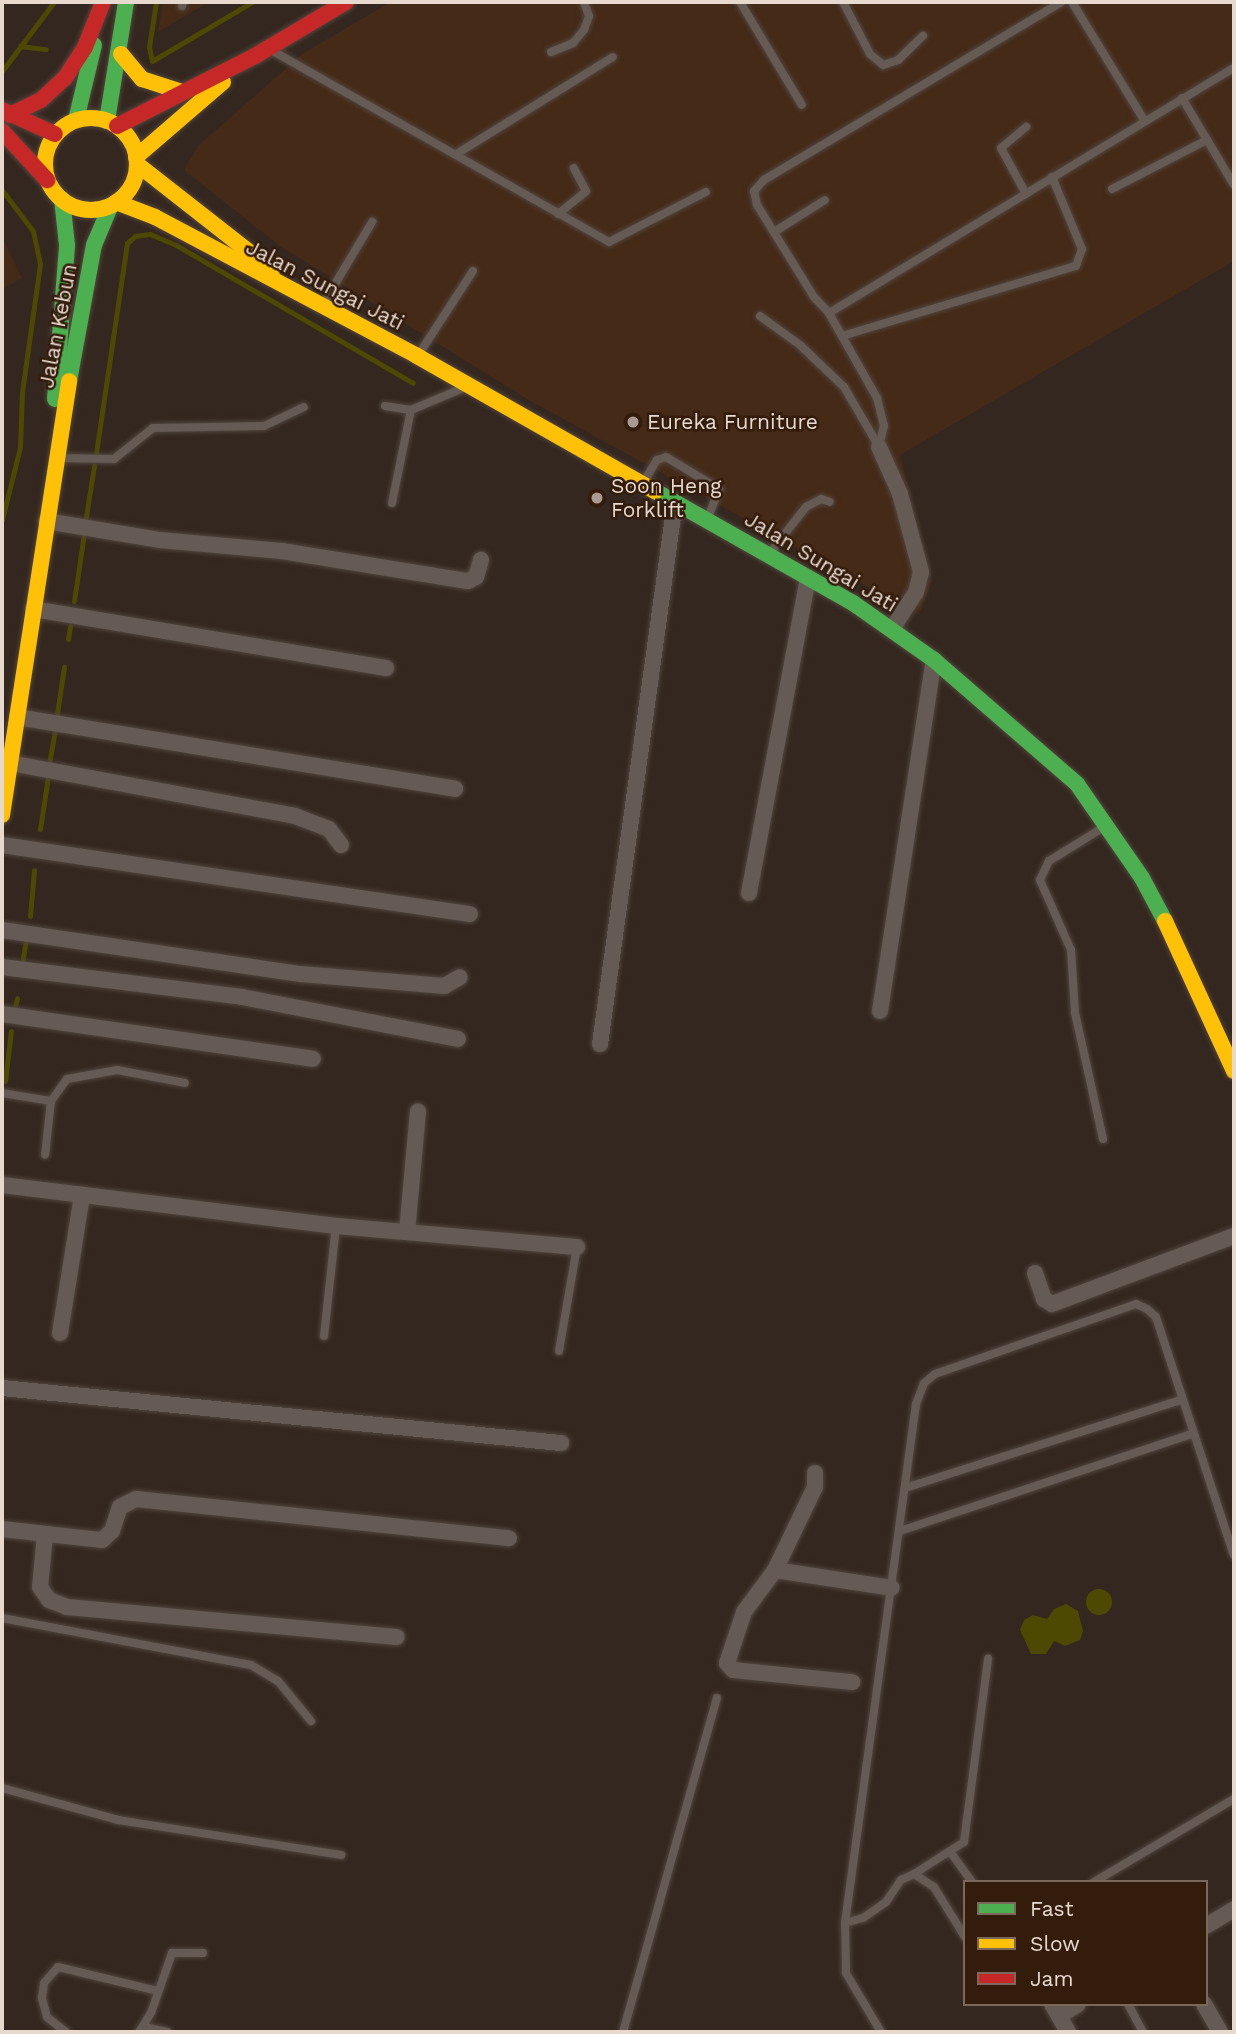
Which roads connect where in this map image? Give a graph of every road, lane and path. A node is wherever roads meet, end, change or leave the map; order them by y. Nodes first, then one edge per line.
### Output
1 (104, 2) edge
2 (126, 2) edge
3 (346, 2) edge
4 (584, 2) edge
5 (740, 2) edge
6 (843, 2) edge
7 (1061, 2) edge
8 (1072, 2) edge
9 (923, 36) dead end
10 (262, 52) junction
11 (551, 52) dead end
12 (121, 54) junction
13 (614, 57) dead end
14 (1234, 68) edge
15 (180, 91) junction
16 (1182, 98) junction
17 (802, 105) dead end
18 (6, 112) edge
19 (76, 120) junction
20 (1144, 120) junction
21 (112, 124) junction
22 (1026, 127) dead end
23 (2, 131) edge
24 (55, 134) junction
25 (1208, 140) junction
26 (458, 153) junction
27 (137, 161) junction
28 (574, 168) dead end
29 (1052, 177) junction
30 (47, 180) junction
31 (1234, 185) edge
32 (1112, 189) dead end
33 (706, 192) dead end
34 (1026, 194) junction
35 (62, 200) junction
36 (825, 200) dead end
37 (114, 204) junction
38 (558, 214) junction
39 (372, 222) dead end
40 (774, 232) junction
41 (473, 271) dead end
42 (316, 304) junction
43 (829, 313) junction
44 (760, 316) dead end
45 (842, 336) junction
46 (417, 356) junction
47 (469, 386) junction
48 (385, 406) dead end
49 (304, 407) dead end
50 (411, 410) junction
51 (879, 447) junction
52 (55, 458) junction
53 (643, 483) junction
54 (675, 502) junction
55 (830, 502) dead end
56 (392, 503) dead end
57 (706, 520) junction
58 (46, 521) junction
59 (769, 554) junction
60 (481, 560) dead end
61 (808, 577) junction
62 (33, 609) junction
63 (892, 629) junction
64 (934, 660) junction
65 (386, 668) dead end
66 (17, 717) junction
67 (10, 763) junction
68 (455, 789) dead end
69 (2, 815) edge
70 (1107, 825) junction
71 (2, 845) edge
72 (341, 845) dead end
73 (749, 893) dead end
74 (470, 914) dead end
75 (2, 930) edge
76 (2, 967) edge
77 (460, 976) dead end
78 (880, 1011) dead end
79 (2, 1014) edge
80 (458, 1039) dead end
81 (600, 1044) dead end
82 (313, 1059) dead end
83 (1234, 1071) edge
84 (186, 1083) dead end
85 (2, 1093) edge
86 (51, 1101) junction
87 (418, 1111) dead end
88 (1103, 1139) dead end
89 (45, 1155) dead end
90 (2, 1185) edge
91 (82, 1195) junction
92 (336, 1226) junction
93 (407, 1232) junction
94 (1234, 1236) edge
95 (577, 1247) joint
96 (1035, 1273) dead end
97 (60, 1333) dead end
98 (324, 1336) dead end
99 (559, 1351) dead end
100 (2, 1388) edge
101 (1180, 1401) junction
102 (1191, 1434) junction
103 (561, 1443) dead end
104 (815, 1474) dead end
105 (905, 1488) junction
106 (2, 1529) edge
107 (900, 1531) junction
108 (45, 1535) junction
109 (509, 1538) dead end
110 (1234, 1555) edge
111 (775, 1570) junction
112 (892, 1588) junction
113 (2, 1618) edge
114 (397, 1637) dead end
115 (988, 1659) dead end
116 (852, 1682) dead end
117 (717, 1698) dead end
118 (311, 1721) dead end
119 (2, 1788) edge
120 (1234, 1799) edge
121 (951, 1853) junction
122 (341, 1855) dead end
123 (914, 1874) junction
124 (971, 1880) edge
125 (1097, 1880) edge
126 (1234, 1909) edge
127 (845, 1923) junction
128 (1208, 1925) edge
129 (963, 1934) edge
130 (202, 1952) dead end
131 (157, 1991) junction
132 (1129, 2006) edge
133 (1205, 2006) edge
134 (1055, 2010) edge
135 (141, 2030) edge
136 (66, 2032) edge
137 (167, 2032) edge
138 (623, 2032) edge
139 (881, 2032) edge
140 (1068, 2032) edge
141 (1143, 2032) edge
142 (1220, 2032) edge

1 - 18 main road
1 - 19 main road
2 - 12 main road
3 - 10 main road
4 - 11 lane
5 - 17 lane
6 - 9 lane
7 - 40 lane
8 - 20 lane
10 - 15 main road
10 - 26 lane
10 - 27 main road
12 - 15 main road
12 - 21 main road
13 - 26 lane
14 - 16 lane
15 - 21 main road
16 - 20 lane
16 - 25 lane
18 - 24 main road
19 - 21 main road
19 - 24 main road
20 - 29 lane
21 - 27 main road
22 - 34 lane
23 - 30 main road
24 - 30 main road
25 - 31 lane
25 - 32 lane
26 - 38 lane
27 - 37 main road
27 - 42 main road
28 - 38 lane
29 - 34 lane
29 - 45 lane
30 - 35 main road
33 - 38 lane
34 - 43 lane
35 - 37 main road
35 - 52 main road, Jalan Kebun
36 - 40 lane
37 - 42 main road, Jalan Sungai Jati
37 - 52 main road, Jalan Kebun
39 - 42 lane
40 - 43 lane
41 - 46 lane
42 - 46 main road, Jalan Sungai Jati
43 - 45 lane
44 - 51 lane
45 - 51 lane
46 - 47 main road, Jalan Sungai Jati
47 - 50 lane
47 - 53 main road, Jalan Sungai Jati
48 - 50 lane
49 - 52 lane
50 - 56 lane
51 - 63 street
52 - 58 main road, Jalan Kebun
53 - 54 main road, Jalan Sungai Jati
53 - 57 lane
54 - 57 main road, Jalan Sungai Jati
54 - 81 street
55 - 59 lane
57 - 59 main road, Jalan Sungai Jati
58 - 60 street
58 - 62 main road, Jalan Kebun
59 - 61 main road, Jalan Sungai Jati
61 - 63 main road, Jalan Sungai Jati
61 - 73 street
62 - 65 street
62 - 66 main road, Jalan Kebun
63 - 64 main road, Jalan Sungai Jati
64 - 70 main road, Jalan Sungai Jati
64 - 78 street
66 - 67 main road, Jalan Kebun
66 - 68 street
67 - 69 main road, Jalan Kebun
67 - 72 street
70 - 83 main road, Jalan Sungai Jati
70 - 88 lane
71 - 74 street
75 - 77 street
76 - 80 street
79 - 82 street
84 - 86 lane
85 - 86 lane
86 - 89 lane
87 - 93 street
90 - 91 street
91 - 92 street
91 - 97 street
92 - 93 street
92 - 98 lane
93 - 95 street
94 - 96 street
95 - 99 lane
100 - 103 street
101 - 102 lane
101 - 105 lane
101 - 105 lane
102 - 107 lane
102 - 110 lane
104 - 111 street
105 - 107 lane
106 - 108 street
107 - 112 lane
108 - 109 street
108 - 114 street
111 - 112 street
111 - 116 street
112 - 127 lane
113 - 118 lane
115 - 121 lane
117 - 138 lane
119 - 122 lane
120 - 125 lane
121 - 123 lane
121 - 124 lane
123 - 127 lane
123 - 129 lane
126 - 128 street
127 - 139 lane
130 - 131 lane
131 - 135 lane
131 - 136 lane
132 - 141 lane
133 - 142 street
134 - 140 street
135 - 137 lane

